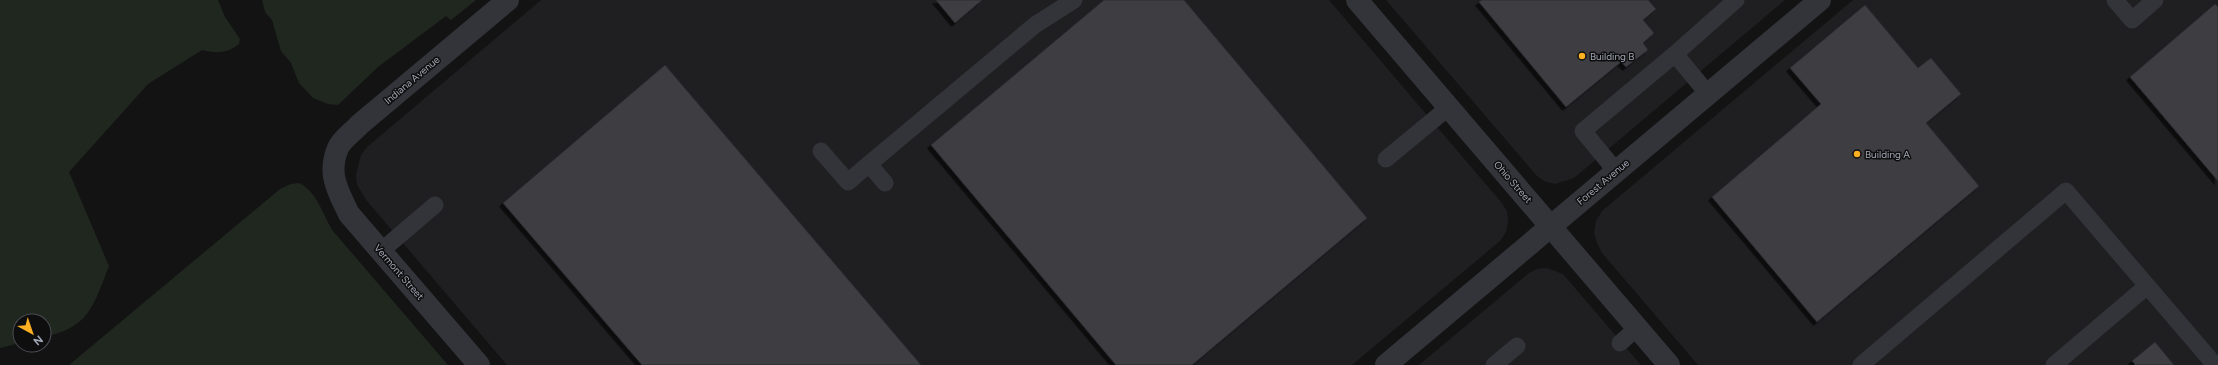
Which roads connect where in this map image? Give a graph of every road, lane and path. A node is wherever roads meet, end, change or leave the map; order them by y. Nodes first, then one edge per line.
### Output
1 (508, 0) edge
2 (1074, 0) edge
3 (1736, 0) edge
4 (1820, 0) edge
5 (2115, 0) edge
6 (2155, 0) edge
7 (1362, 2) edge
8 (1675, 54) junction
9 (1708, 94) junction
10 (1448, 107) junction
11 (821, 151) dead end
12 (1386, 159) dead end
13 (869, 164) junction
14 (333, 171) joint
15 (1616, 171) junction
16 (885, 183) dead end
17 (435, 205) dead end
18 (1550, 226) junction
19 (381, 251) junction
20 (2147, 286) junction
21 (1637, 328) junction
22 (1620, 343) dead end
23 (1517, 346) dead end
24 (1867, 363) edge
25 (479, 365) edge
26 (1386, 365) edge
27 (1494, 365) edge
28 (1669, 365) edge
29 (2054, 365) edge
30 (2215, 365) edge

1 - 14 street, Indiana Avenue
2 - 13 lane
3 - 8 lane
4 - 9 street, Forest Avenue
5 - 6 lane
7 - 10 street, Ohio Street
8 - 9 lane
8 - 15 lane
9 - 15 street, Forest Avenue
10 - 12 lane
10 - 18 street, Ohio Street
11 - 13 lane
13 - 16 lane
14 - 19 street, Vermont Street
15 - 18 street, Forest Avenue
17 - 19 lane
18 - 21 street, Ohio Street
18 - 26 street, Forest Avenue
19 - 25 street, Vermont Street
20 - 24 lane
20 - 29 lane
20 - 30 lane
21 - 22 lane
21 - 28 street, Ohio Street
23 - 27 lane

